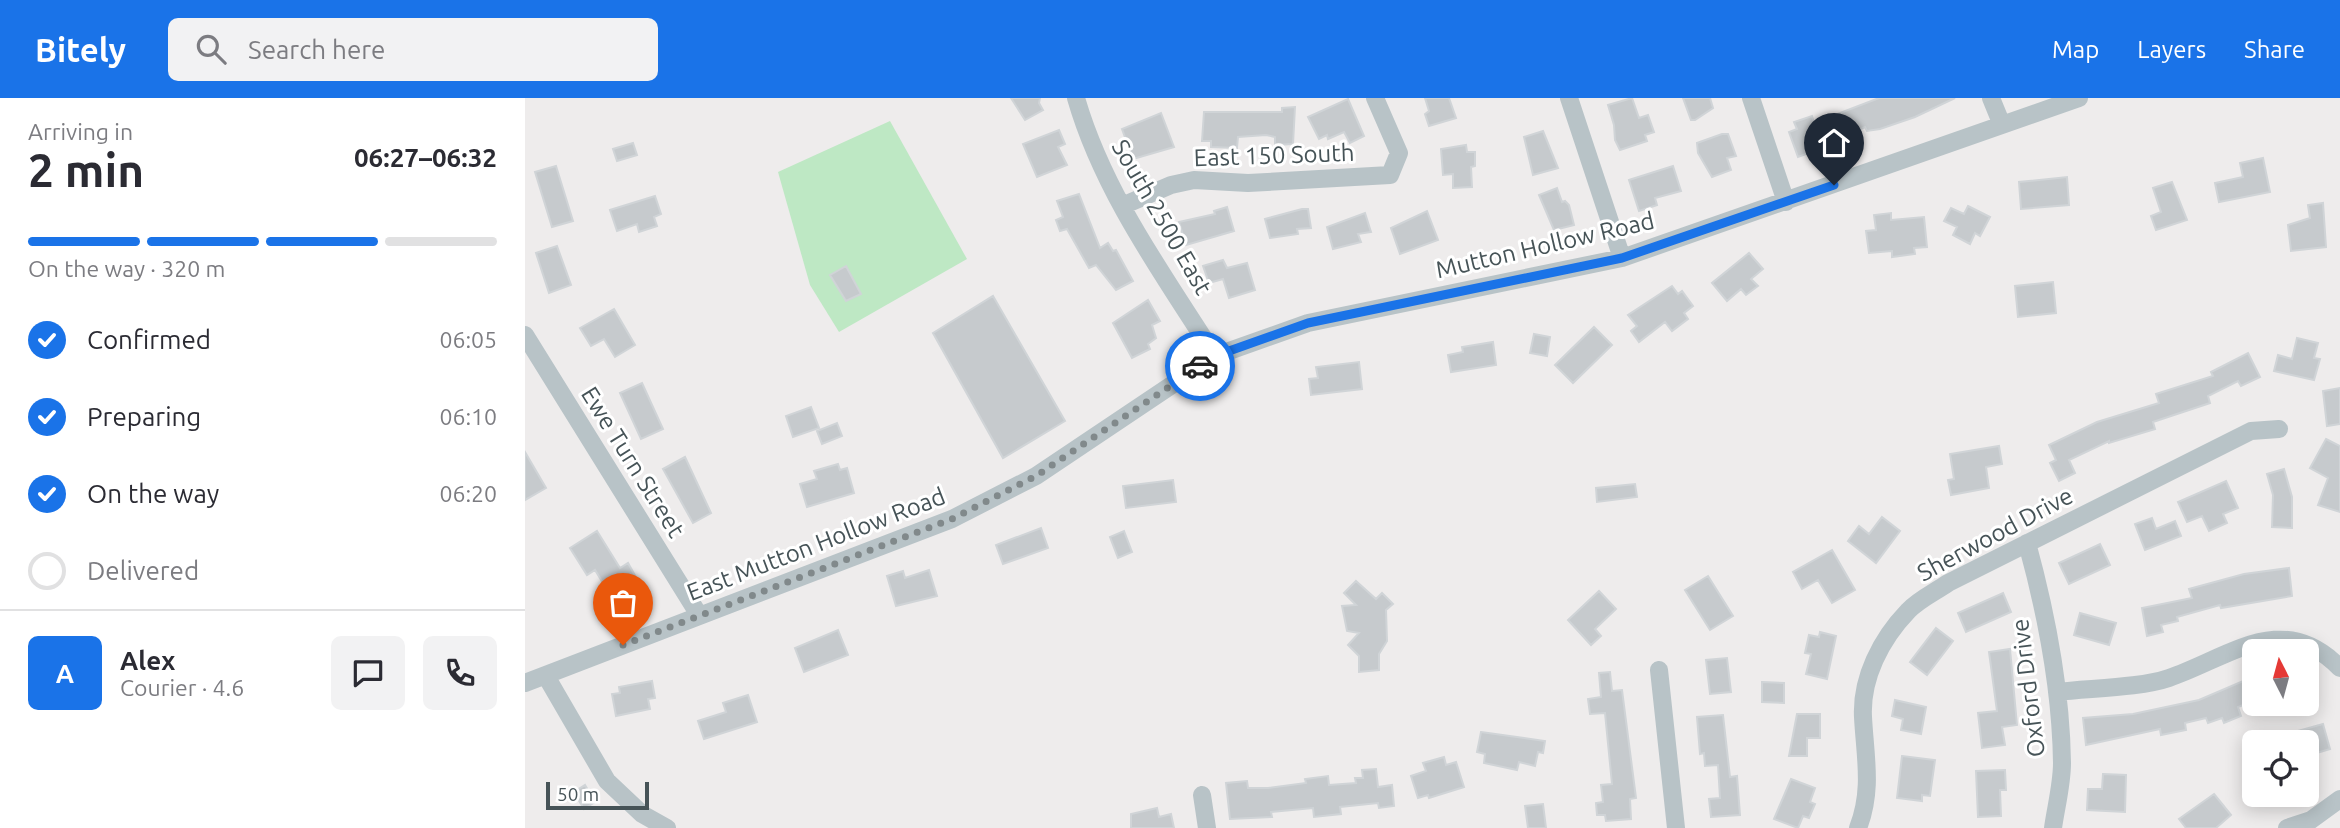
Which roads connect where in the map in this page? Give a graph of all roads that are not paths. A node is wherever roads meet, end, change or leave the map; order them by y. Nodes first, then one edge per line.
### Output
1 (1076, 98) edge
2 (1375, 98) edge
3 (1569, 98) edge
4 (1751, 98) edge
5 (1991, 98) edge
6 (2079, 98) edge
7 (2002, 125) junction
8 (1786, 202) junction
9 (1122, 206) junction
10 (1622, 258) junction
11 (525, 335) edge
12 (1215, 356) junction
13 (1111, 425) joint
14 (2279, 429) dead end
15 (2027, 544) junction
16 (699, 615) junction
17 (2340, 668) edge
18 (1660, 670) dead end
19 (546, 676) junction
20 (525, 683) edge
21 (2057, 692) junction
22 (1202, 795) dead end
23 (2340, 799) edge
24 (2312, 824) edge
25 (667, 828) edge
26 (1207, 828) edge
27 (1676, 828) edge
28 (1858, 828) edge
29 (2053, 828) edge
30 (2287, 828) edge

1 - 9 street, South 2500 East
2 - 9 street, East 150 South
3 - 10 street
4 - 8 street
5 - 7 street
6 - 7 street, Mutton Hollow Road
7 - 8 street, Mutton Hollow Road
8 - 10 street, Mutton Hollow Road
9 - 12 street, South 2500 East
10 - 12 street, Mutton Hollow Road
11 - 16 street, Ewe Turn Street
12 - 13 street, Mutton Hollow Road
13 - 16 street, East Mutton Hollow Road
14 - 15 street, Sherwood Drive
15 - 21 street, Oxford Drive
15 - 28 street, Sherwood Drive
16 - 19 street, East Mutton Hollow Road
17 - 21 street
18 - 27 street
19 - 20 street, East Mutton Hollow Road
19 - 25 street
21 - 29 street, Oxford Drive
22 - 26 street
23 - 24 street
24 - 30 street

